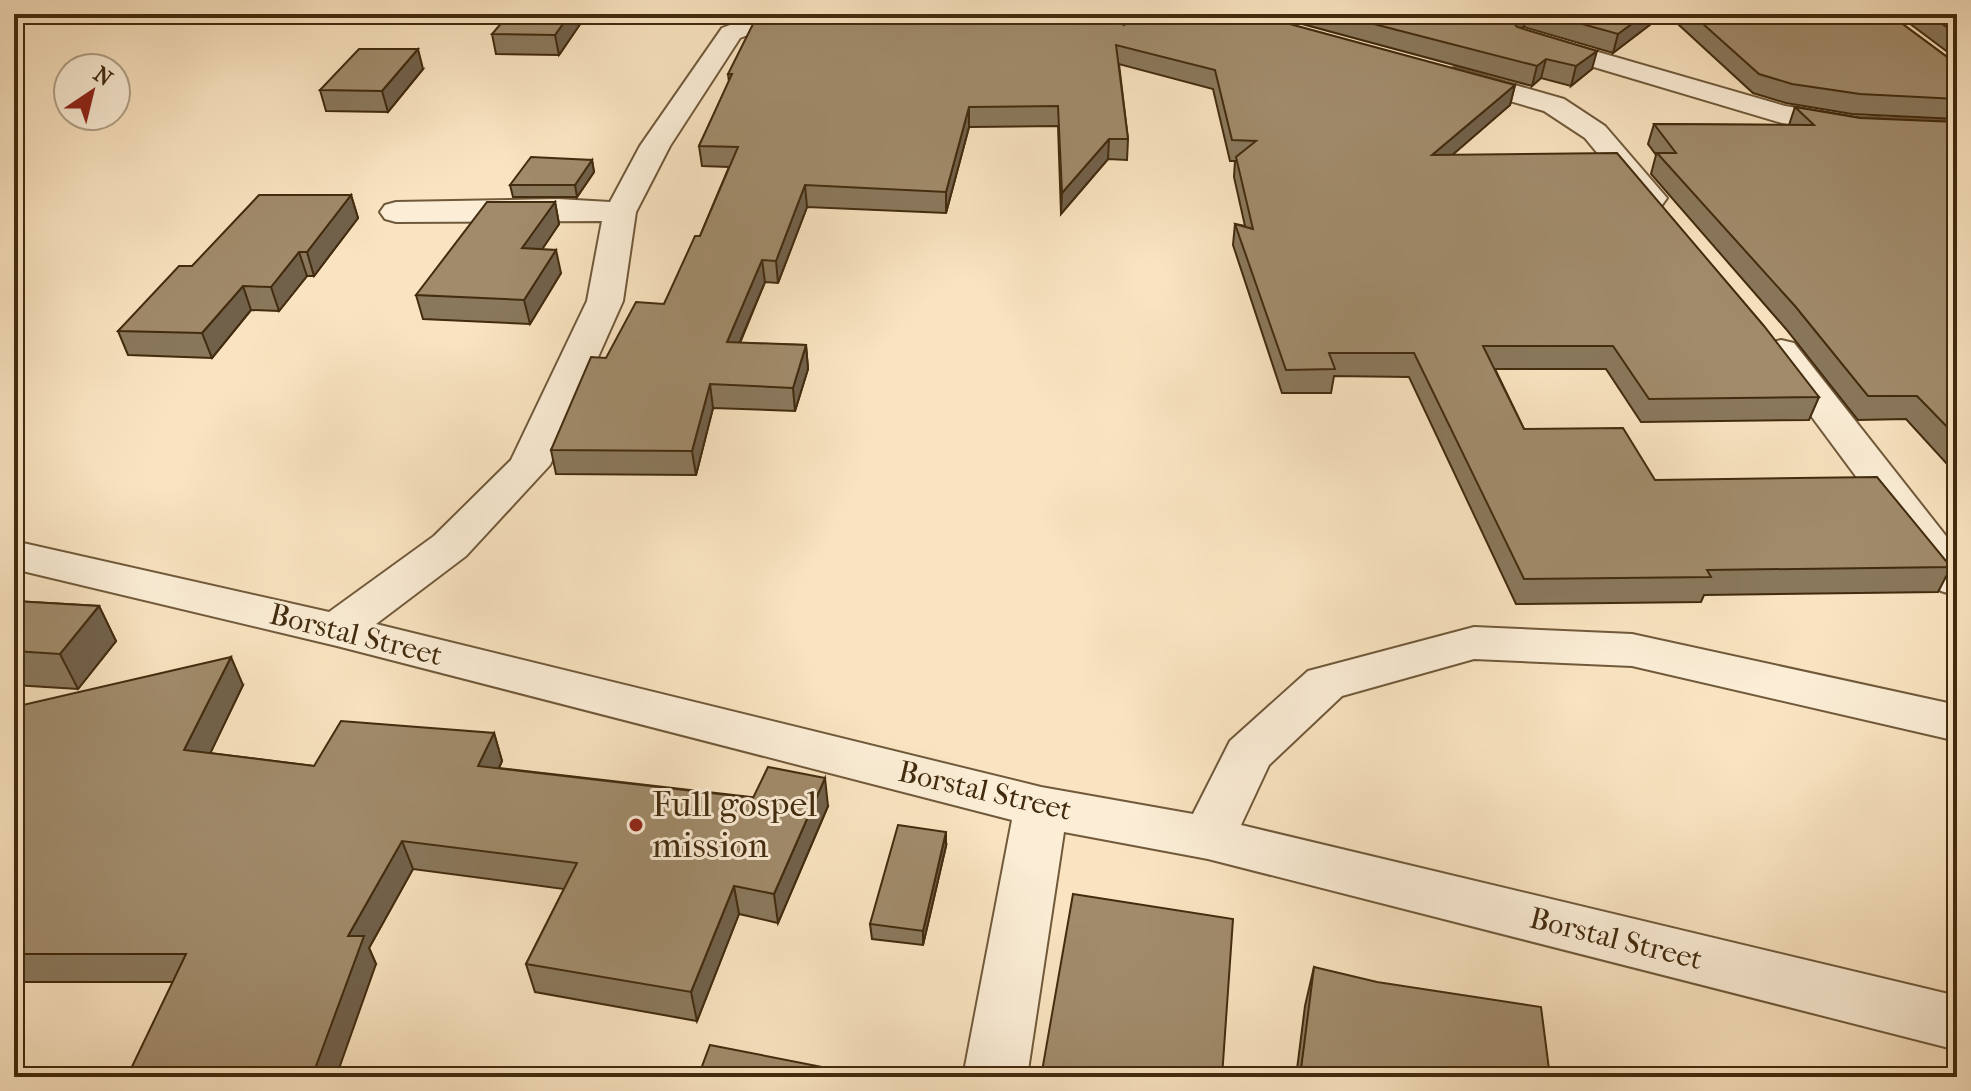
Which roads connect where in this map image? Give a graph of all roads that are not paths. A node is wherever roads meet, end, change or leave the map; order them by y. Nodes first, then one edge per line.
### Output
1 (917, 14) edge
2 (1523, 38) edge
3 (1418, 66) edge
4 (1950, 135) edge
5 (396, 212) dead end
6 (620, 212) junction
7 (1667, 217) edge
8 (1760, 326) edge
9 (14, 555) edge
10 (1957, 581) edge
11 (337, 630) junction
12 (1957, 723) edge
13 (1041, 807) junction
14 (1208, 838) junction
15 (1957, 1023) edge
16 (995, 1077) edge

1 - 6 street
2 - 4 street
3 - 7 street
5 - 6 street
6 - 11 street
8 - 10 street
9 - 11 street, Borstal Street
11 - 13 street, Borstal Street
12 - 14 street
13 - 14 street, Borstal Street
13 - 16 street
14 - 15 street, Borstal Street

